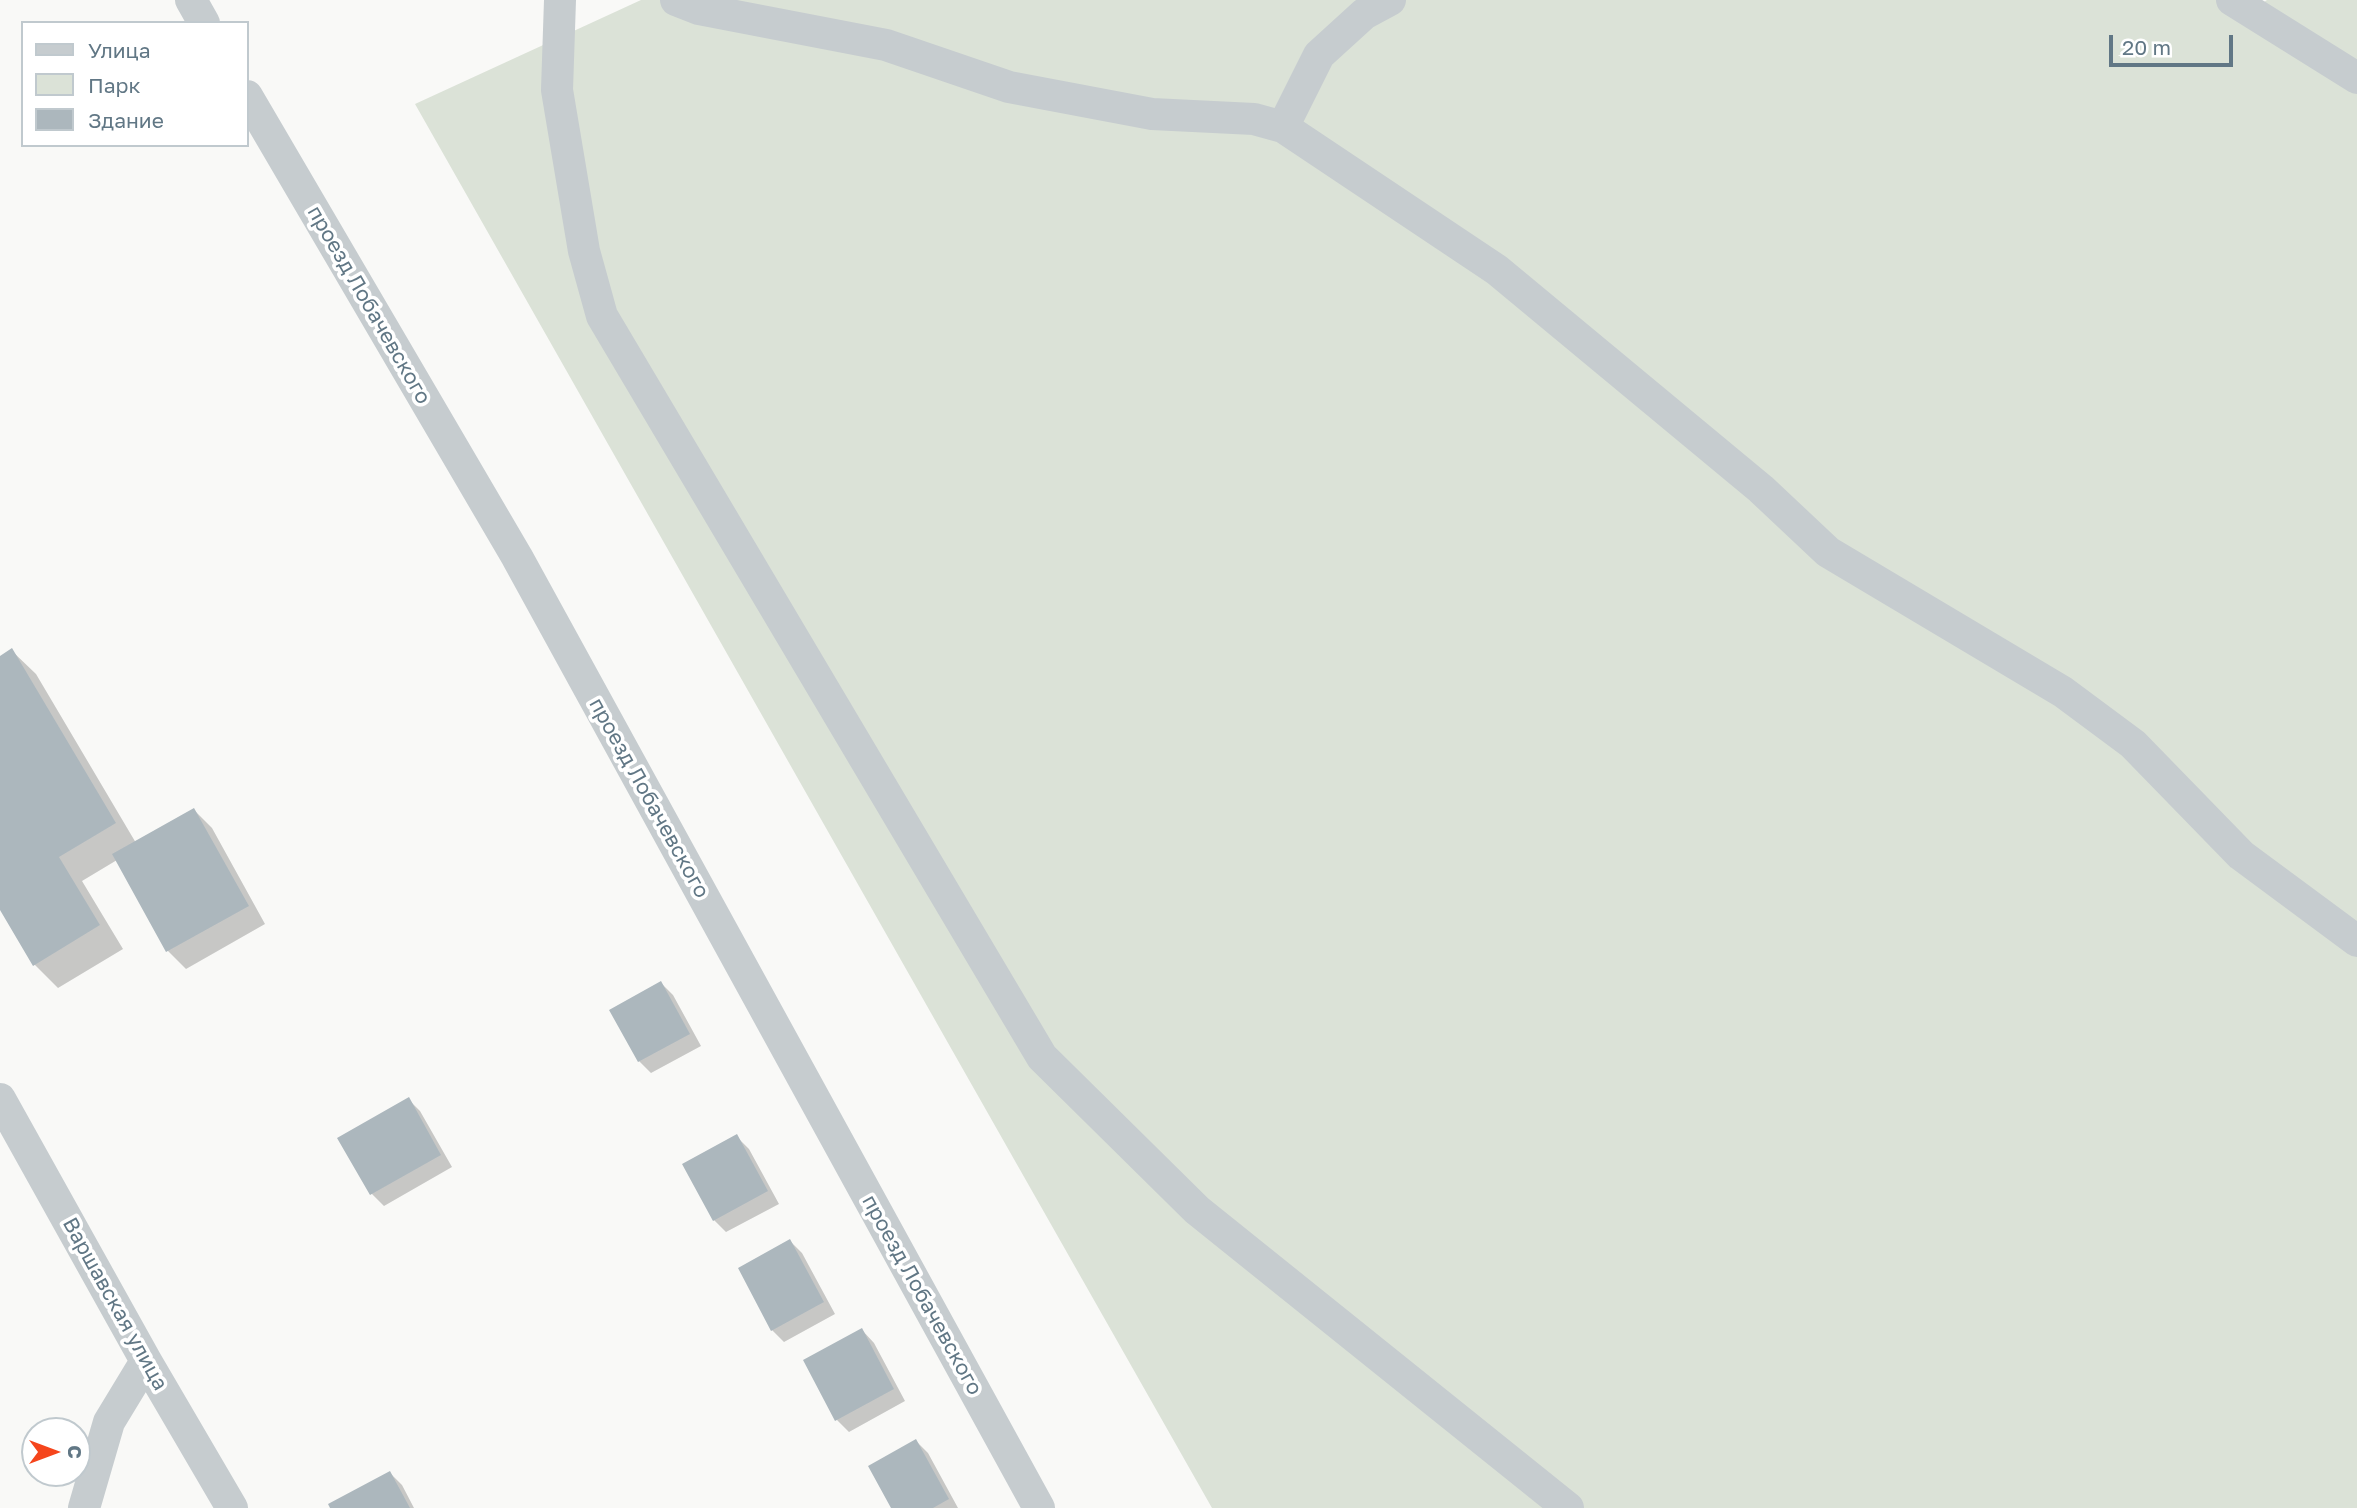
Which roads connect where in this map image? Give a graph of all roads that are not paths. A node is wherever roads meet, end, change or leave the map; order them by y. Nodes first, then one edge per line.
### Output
1 (191, 0) edge
2 (560, 0) edge
3 (676, 0) edge
4 (1390, 0) edge
5 (2232, 0) edge
6 (203, 21) edge
7 (2357, 78) edge
8 (248, 98) edge
9 (1283, 127) junction
10 (2357, 941) edge
11 (0, 1100) edge
12 (146, 1361) junction
13 (84, 1508) edge
14 (232, 1508) edge
15 (1039, 1508) edge
16 (1568, 1508) edge

1 - 6 street
2 - 16 street
3 - 9 street
4 - 9 street
5 - 7 street
8 - 15 street, проезд Лобачевского
9 - 10 street
11 - 12 street, Варшавская улица
12 - 13 street
12 - 14 street, Варшавская улица

